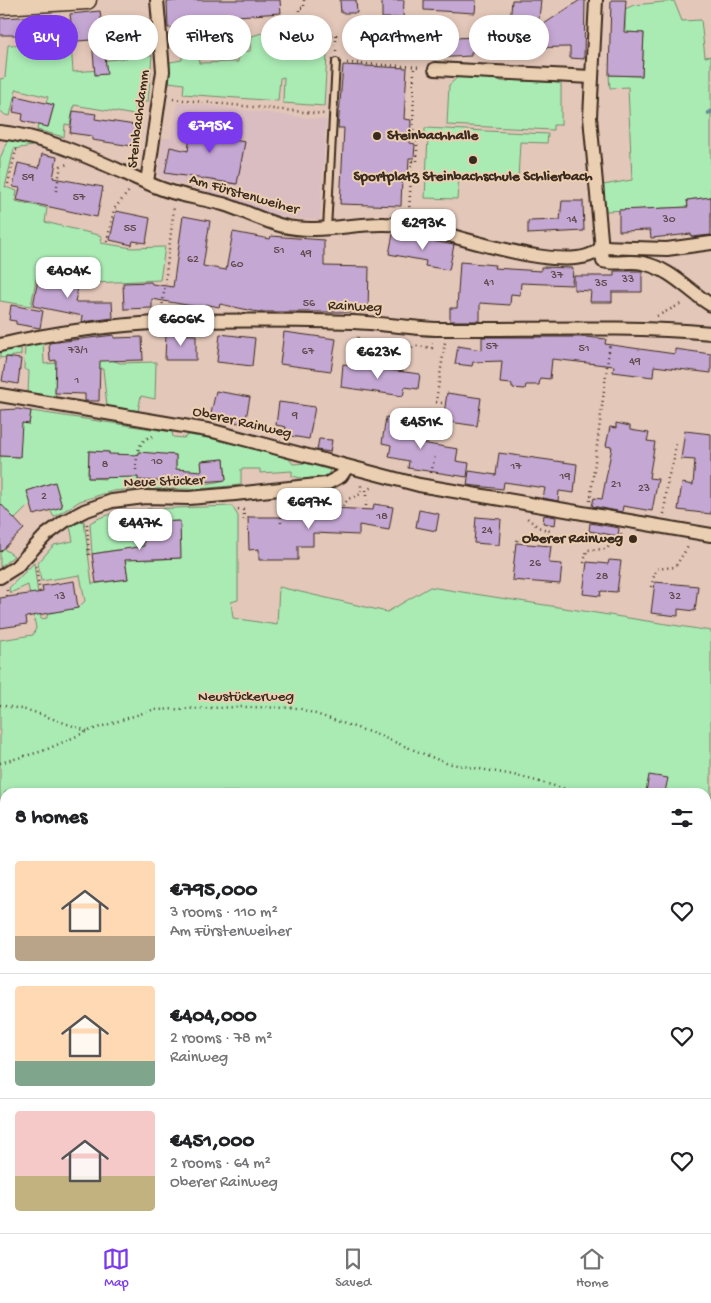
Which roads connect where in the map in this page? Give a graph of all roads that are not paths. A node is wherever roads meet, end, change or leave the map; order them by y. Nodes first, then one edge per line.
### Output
1 (87, 0) edge
2 (157, 0) edge
3 (596, 0) edge
4 (0, 5) edge
5 (336, 62) road end
6 (429, 68) road end
7 (592, 77) junction
8 (0, 132) edge
9 (141, 180) junction
10 (328, 228) junction
11 (711, 242) edge
12 (601, 247) junction
13 (711, 305) edge
14 (711, 333) edge
15 (0, 345) edge
16 (0, 395) edge
17 (348, 467) junction
18 (708, 535) edge
19 (0, 578) edge

1 - 4 main road
2 - 9 street, Steinbachdamm
3 - 7 street
5 - 10 lane
6 - 7 street
7 - 12 street
8 - 9 street, Am Fürstenweiher
9 - 10 street, Am Fürstenweiher
10 - 12 street, Am Fürstenweiher
11 - 12 street, Am Fürstenweiher
12 - 13 street
14 - 15 street, Rainweg
16 - 17 street, Oberer Rainweg
17 - 18 street, Oberer Rainweg
17 - 19 street, Neue Stücker

